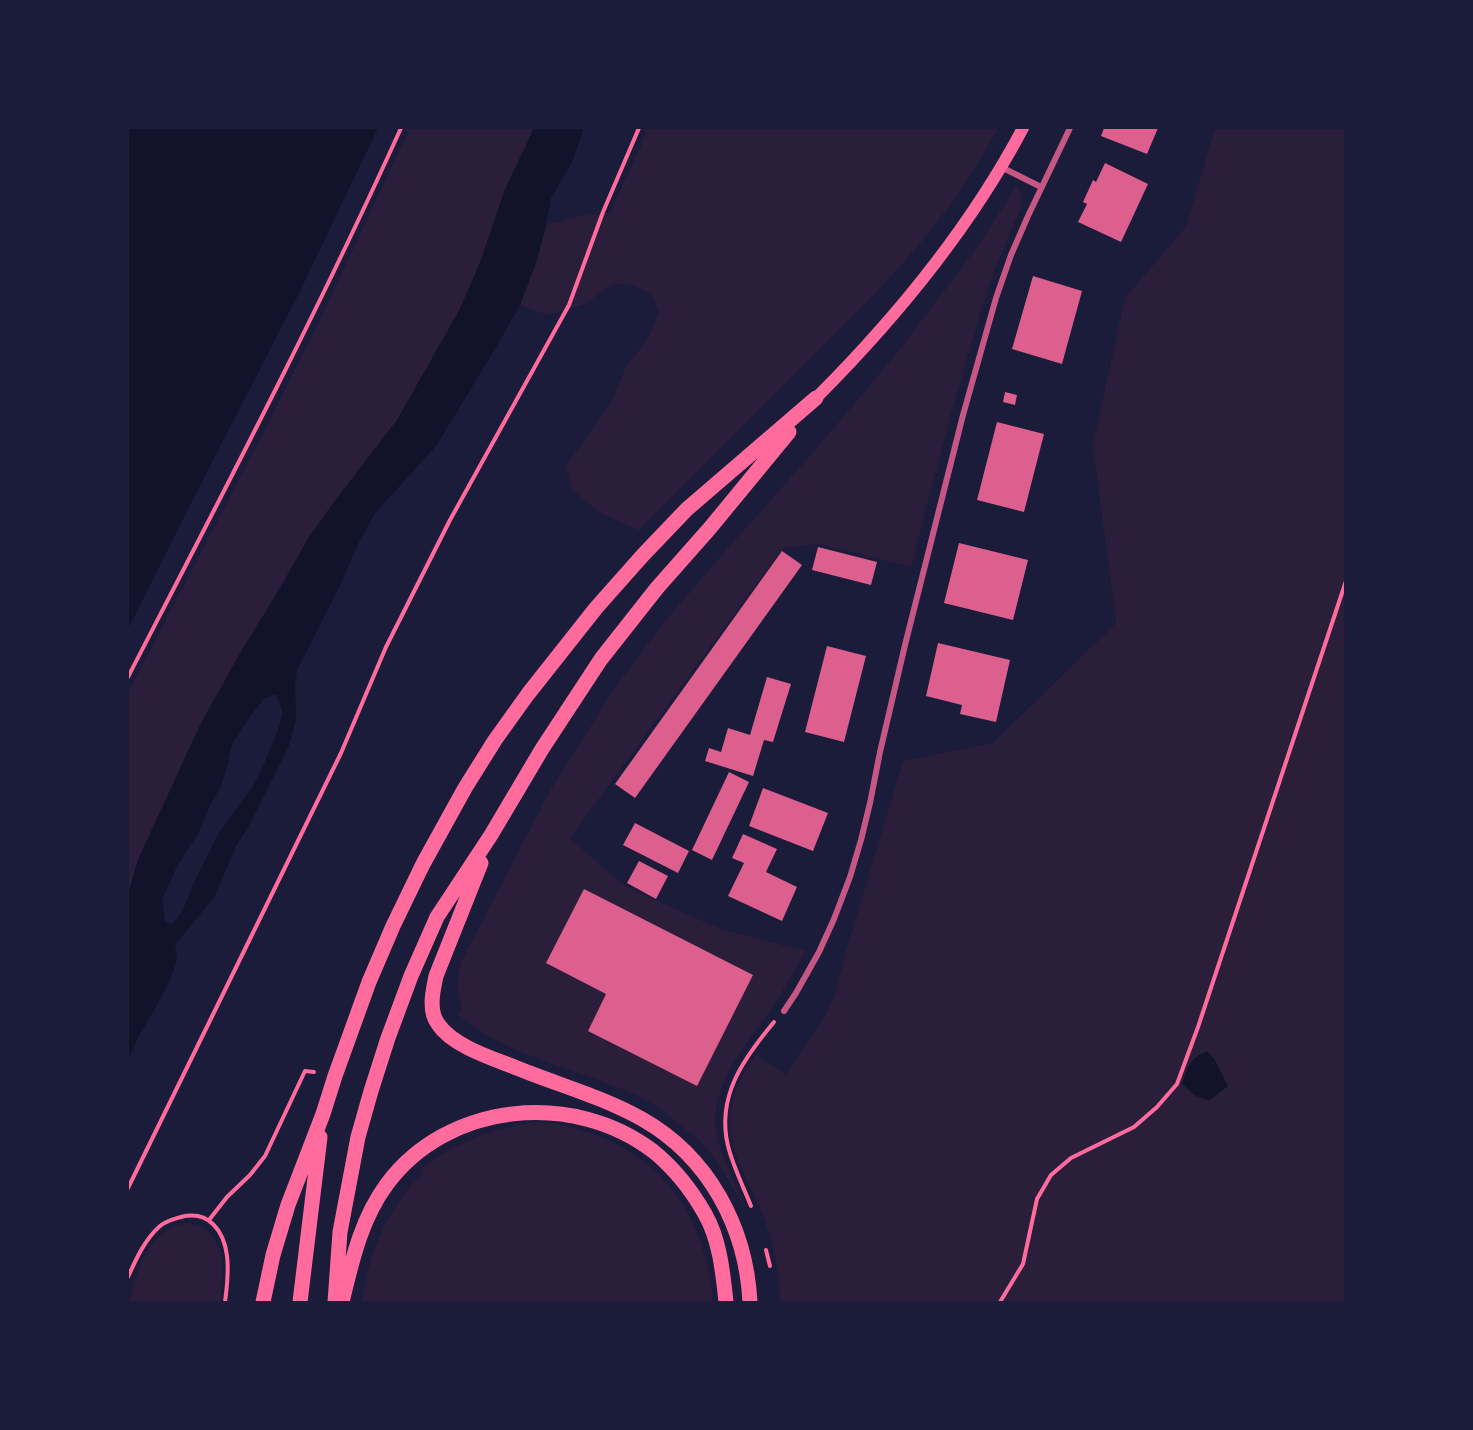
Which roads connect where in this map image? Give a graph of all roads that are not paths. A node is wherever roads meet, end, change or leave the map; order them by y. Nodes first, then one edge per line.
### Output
1 (1023, 128) edge
2 (1070, 128) edge
3 (1000, 167) junction
4 (1041, 187) junction
5 (816, 398) junction
6 (491, 835) junction
7 (784, 1011) road end
8 (323, 1114) junction
9 (263, 1302) edge
10 (300, 1302) edge
11 (335, 1302) edge
12 (342, 1302) edge
13 (726, 1302) edge
14 (750, 1302) edge

1 - 3 main road
2 - 4 street
3 - 4 street
3 - 5 main road
4 - 7 street
5 - 6 main road
5 - 8 main road
6 - 11 main road
6 - 14 main road
8 - 9 main road
8 - 10 main road
12 - 13 main road

